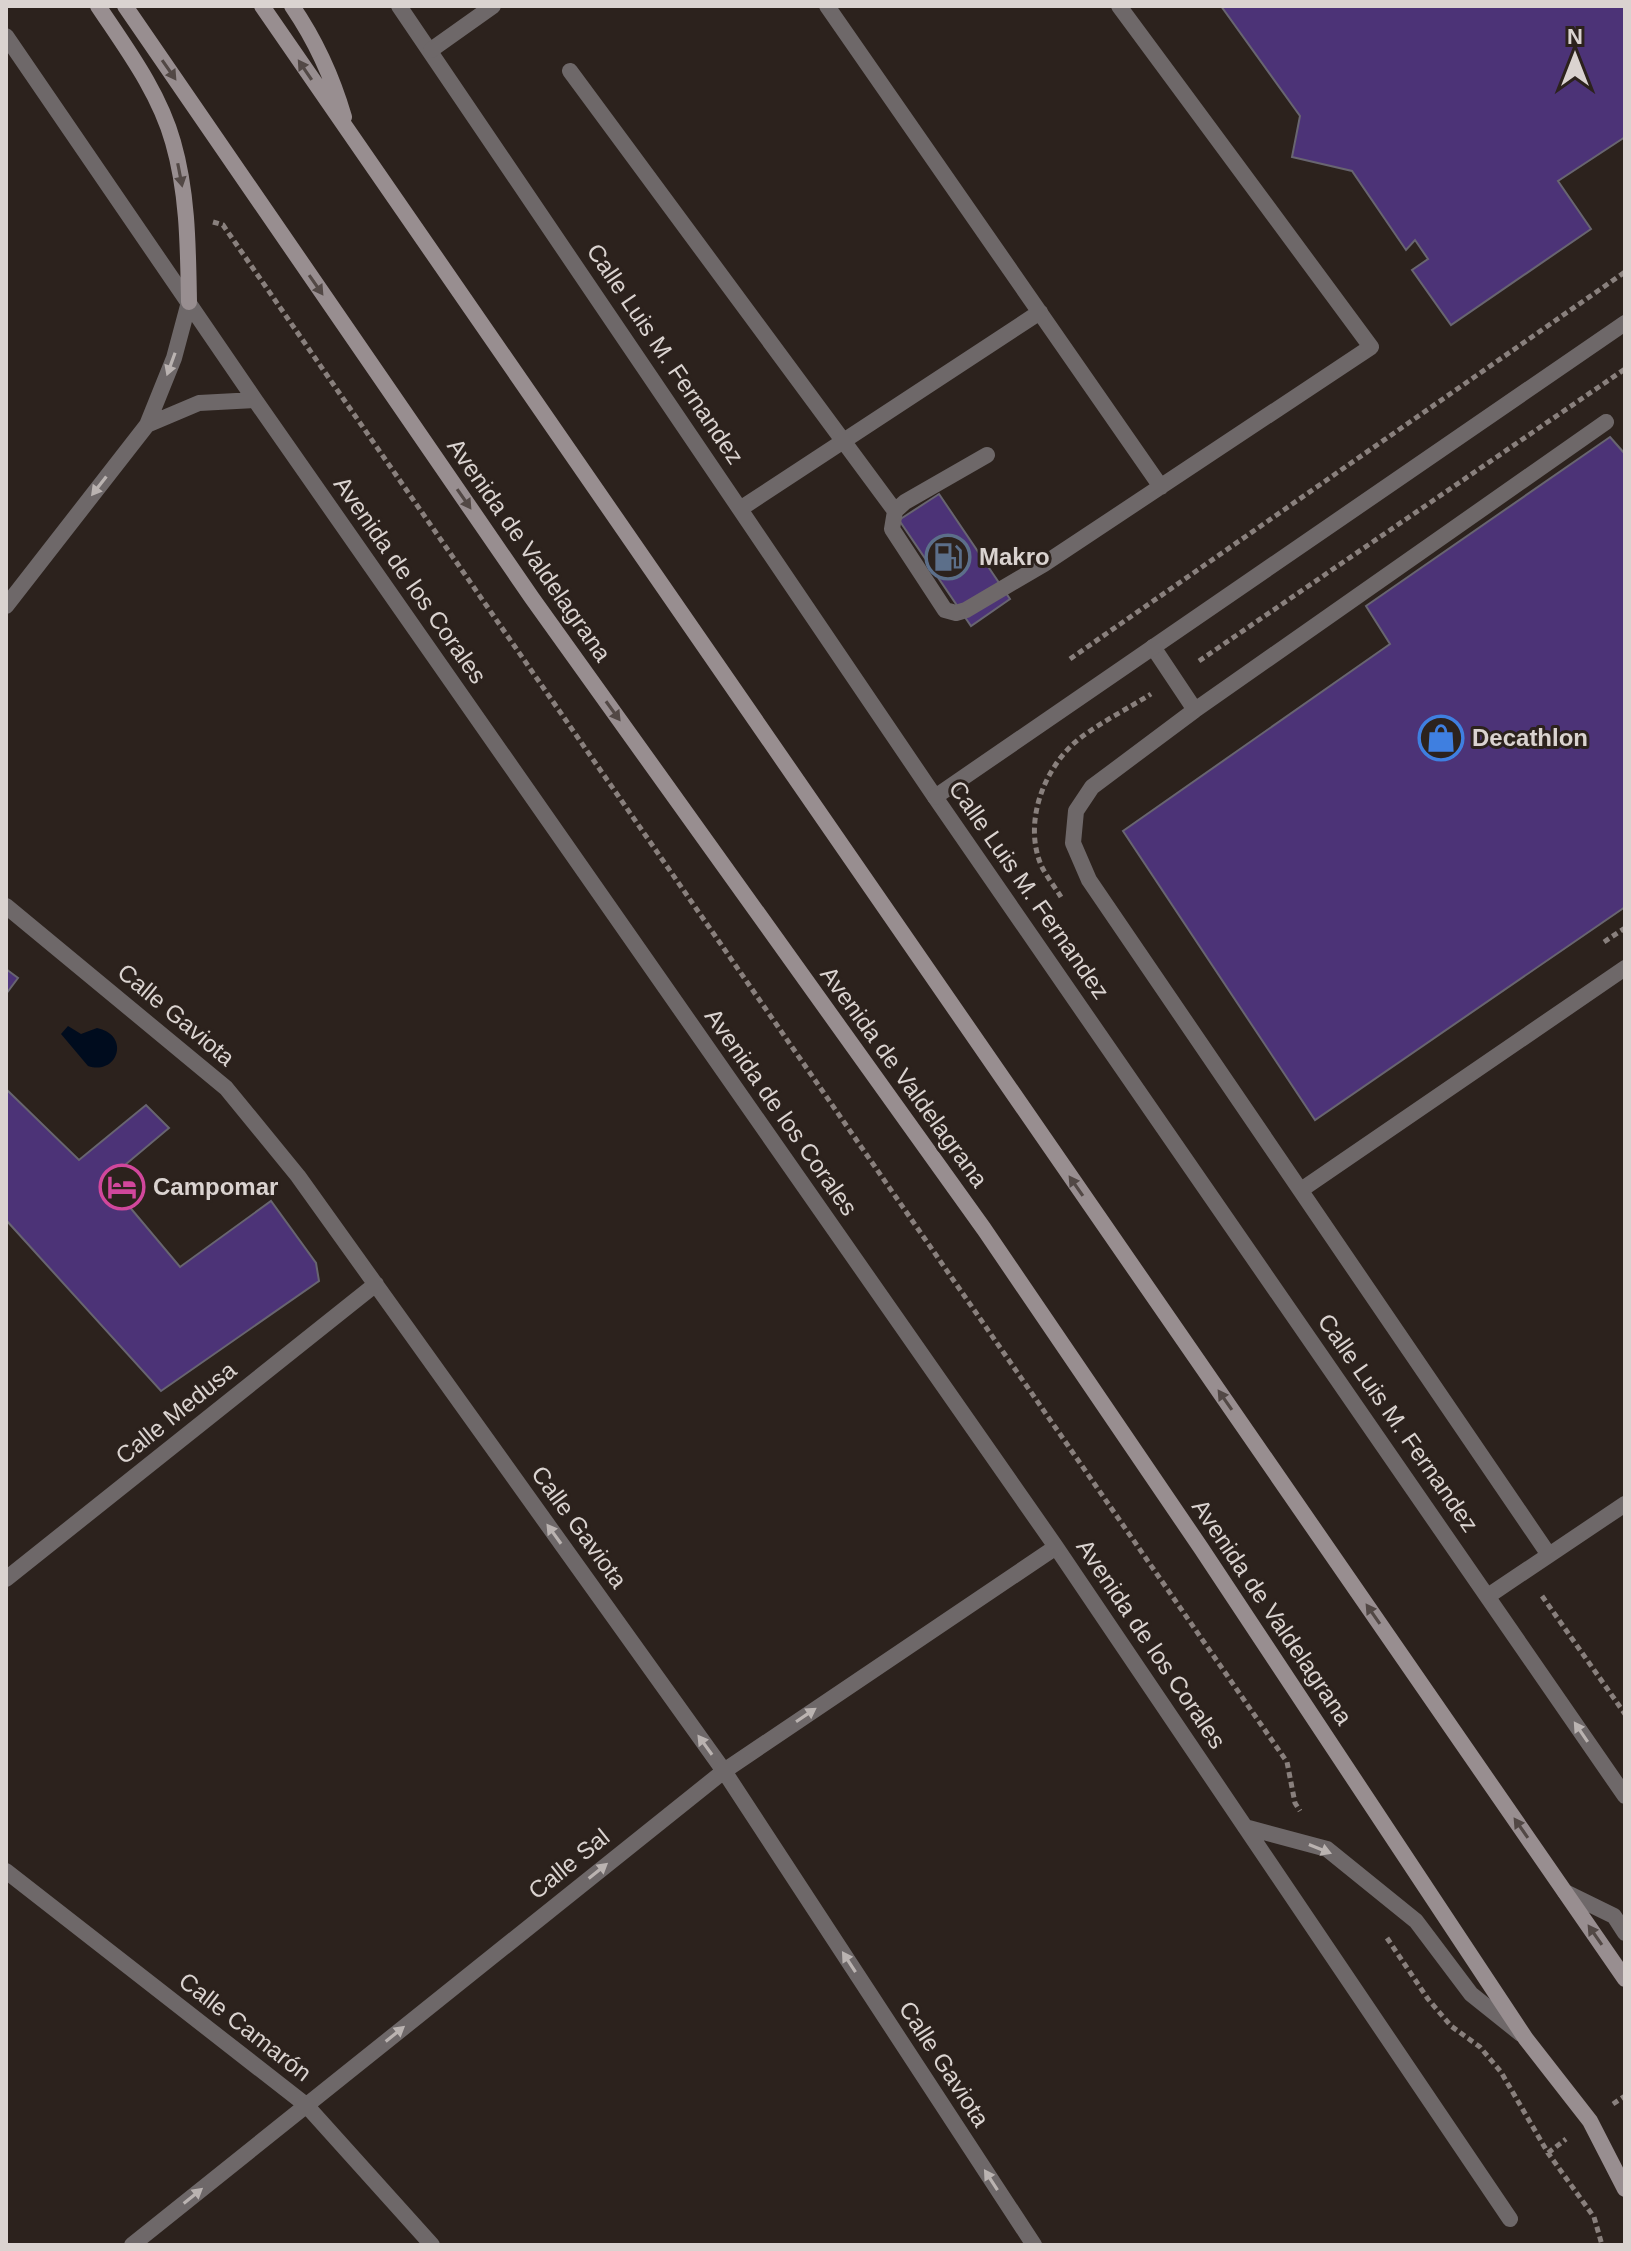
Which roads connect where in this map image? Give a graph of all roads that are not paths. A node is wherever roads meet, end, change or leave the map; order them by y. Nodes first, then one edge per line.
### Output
1 (98, 6) edge
2 (125, 6) edge
3 (262, 6) edge
4 (292, 6) edge
5 (399, 6) edge
6 (493, 6) edge
7 (827, 6) edge
8 (1119, 6) edge
9 (6, 36) edge
10 (431, 50) junction
11 (570, 71) dead end
12 (349, 134) junction
13 (189, 302) junction
14 (1040, 312) junction
15 (1625, 323) edge
16 (255, 400) junction
17 (1606, 422) dead end
18 (147, 425) junction
19 (844, 440) junction
20 (987, 455) dead end
21 (1161, 487) junction
22 (740, 509) junction
23 (895, 511) junction
24 (6, 606) edge
25 (1153, 647) junction
26 (1195, 710) junction
27 (935, 797) junction
28 (6, 906) edge
29 (1625, 968) edge
30 (1301, 1190) junction
31 (376, 1284) junction
32 (1625, 1504) edge
33 (1056, 1547) junction
34 (1549, 1555) junction
35 (6, 1579) edge
36 (1488, 1596) junction
37 (724, 1771) junction
38 (1625, 1796) edge
39 (1245, 1827) junction
40 (6, 1871) edge
41 (1565, 1892) junction
42 (1625, 1933) edge
43 (1625, 1979) edge
44 (1526, 2039) junction
45 (306, 2105) junction
46 (1625, 2189) edge
47 (1510, 2219) dead end
48 (132, 2245) edge
49 (432, 2245) edge
50 (1034, 2245) edge

1 -> 13 main road
2 -> 44 main road, Avenida de Valdelagrana
12 -> 3 main road
4 - 12 main road
5 - 10 street, Calle Luis M. Fernandez
6 - 10 street
7 - 14 street
8 - 21 street
9 - 13 street, Avenida de los Corales
10 - 22 street, Calle Luis M. Fernandez
11 - 19 street
41 -> 12 main road
13 - 16 street, Avenida de los Corales
13 -> 18 street
14 - 19 street
14 - 21 street
15 - 25 street
16 - 18 street
16 - 33 street, Avenida de los Corales
17 - 26 street
18 -> 24 street
19 - 22 street
19 - 23 street
20 - 23 street
21 - 23 street
22 - 27 street, Calle Luis M. Fernandez
25 - 26 street
25 - 27 street
26 - 30 street
27 - 36 street, Calle Luis M. Fernandez
28 - 31 street, Calle Gaviota
29 - 30 street
30 - 34 street
31 - 35 street, Calle Medusa
37 -> 31 street, Calle Gaviota
32 - 34 street
37 -> 33 street, Calle Sal
33 - 39 street, Avenida de los Corales
34 - 36 street
38 -> 36 street, Calle Luis M. Fernandez
45 -> 37 street, Calle Sal
50 -> 37 street, Calle Gaviota
39 -> 44 street
39 - 47 street, Avenida de los Corales
40 - 45 street, Calle Camarón
41 - 42 street
43 -> 41 main road
44 - 46 main road, Avenida de Valdelagrana
48 -> 45 street, Calle Sal
45 - 49 street, Calle Camarón

